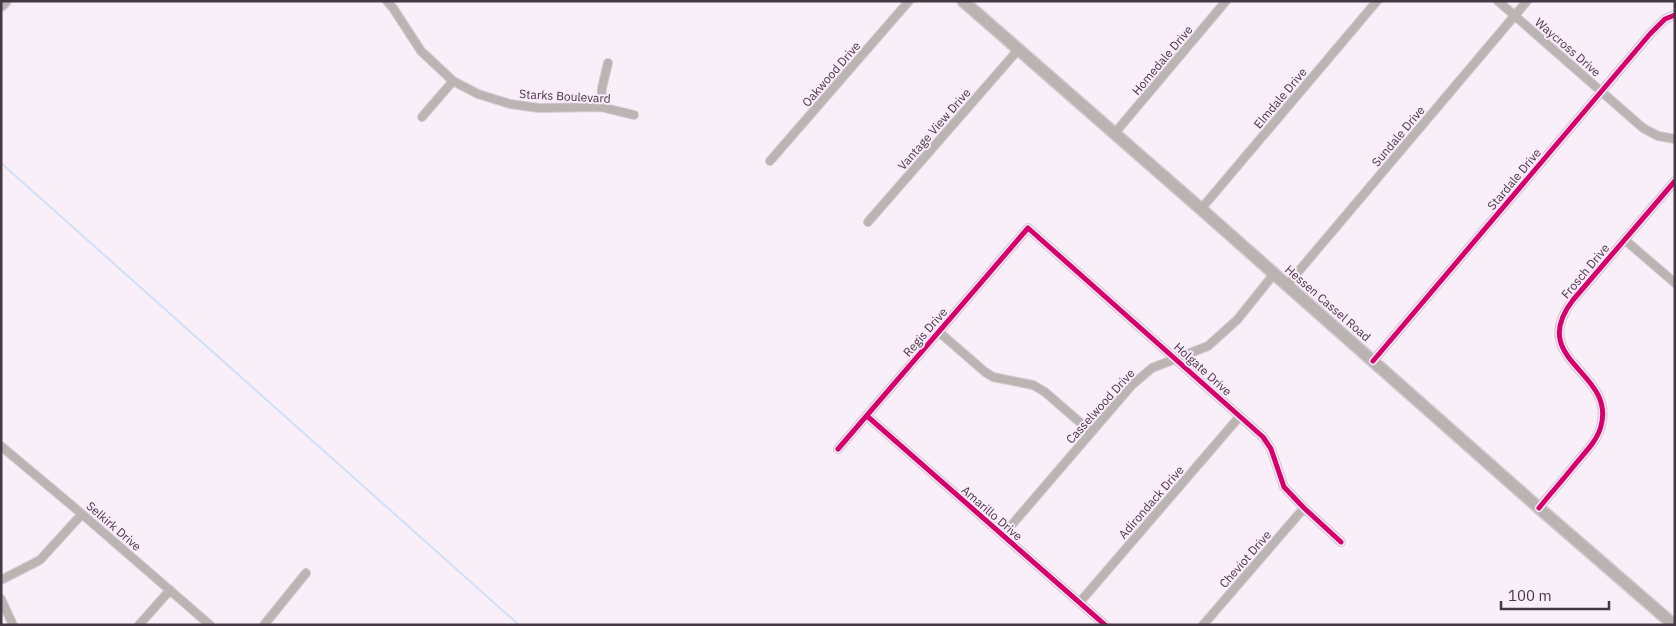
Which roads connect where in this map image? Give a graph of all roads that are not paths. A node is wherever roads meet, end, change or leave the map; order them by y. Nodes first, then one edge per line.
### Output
1 (5, 1) edge
2 (387, 1) edge
3 (909, 1) edge
4 (963, 1) edge
5 (1226, 1) edge
6 (1377, 1) edge
7 (1498, 1) edge
8 (1527, 1) edge
9 (1, 5) edge
10 (1675, 15) edge
11 (1515, 16) junction
12 (1018, 50) junction
13 (608, 62) dead end
14 (453, 81) junction
15 (1602, 91) junction
16 (601, 107) junction
17 (634, 115) dead end
18 (422, 116) dead end
19 (1114, 134) junction
20 (1675, 139) edge
21 (770, 162) dead end
22 (1675, 181) edge
23 (1201, 209) junction
24 (868, 222) dead end
25 (1028, 228) joint
26 (1625, 240) junction
27 (1274, 274) junction
28 (1675, 283) edge
29 (1287, 285) junction
30 (939, 332) junction
31 (1176, 358) junction
32 (1372, 360) junction
33 (867, 416) junction
34 (1240, 416) junction
35 (1091, 432) junction
36 (1, 446) edge
37 (838, 449) dead end
38 (1304, 508) junction
39 (1539, 508) junction
40 (82, 514) junction
41 (1003, 535) junction
42 (1341, 542) dead end
43 (306, 573) dead end
44 (1, 580) edge
45 (170, 590) junction
46 (1, 599) edge
47 (1080, 602) junction
48 (13, 625) edge
49 (139, 625) edge
50 (210, 625) edge
51 (264, 625) edge
52 (1105, 625) edge
53 (1203, 625) edge
54 (1674, 625) edge

1 - 9 main road
2 - 14 street, Starks Boulevard
3 - 21 street, Oakwood Drive
4 - 12 main road, Hessen Cassel Road
5 - 19 street, Homedale Drive
6 - 23 street, Elmdale Drive
7 - 11 street, Waycross Drive
8 - 11 street, Sundale Drive
10 - 15 street, Stardale Drive
11 - 15 street, Waycross Drive
11 - 29 street, Sundale Drive
12 - 19 main road, Hessen Cassel Road
12 - 24 street, Vantage View Drive
13 - 16 street
14 - 16 street, Starks Boulevard
14 - 18 street
15 - 20 street, Waycross Drive
15 - 32 street, Stardale Drive
16 - 17 street, Starks Boulevard
19 - 23 main road, Hessen Cassel Road
22 - 26 street, Frosch Drive
23 - 27 main road, Hessen Cassel Road
25 - 30 street, Regis Drive
25 - 31 street, Holgate Drive
26 - 28 street
26 - 39 street, Frosch Drive
27 - 29 main road, Hessen Cassel Road
27 - 31 street, Casselwood Drive
29 - 32 main road, Hessen Cassel Road
30 - 33 street, Regis Drive
30 - 35 street
31 - 34 street, Holgate Drive
31 - 35 street, Casselwood Drive
32 - 39 main road, Hessen Cassel Road
33 - 37 street, Regis Drive
33 - 41 street, Amarillo Drive
34 - 38 street, Holgate Drive
34 - 47 street, Adirondack Drive
35 - 41 street, Casselwood Drive
36 - 40 street, Selkirk Drive
38 - 42 street, Holgate Drive
38 - 53 street, Cheviot Drive
39 - 54 main road, Hessen Cassel Road
40 - 44 street
40 - 45 street, Selkirk Drive
41 - 47 street, Amarillo Drive
43 - 51 street
45 - 49 street
45 - 50 street, Selkirk Drive
46 - 48 street
47 - 52 street, Amarillo Drive

